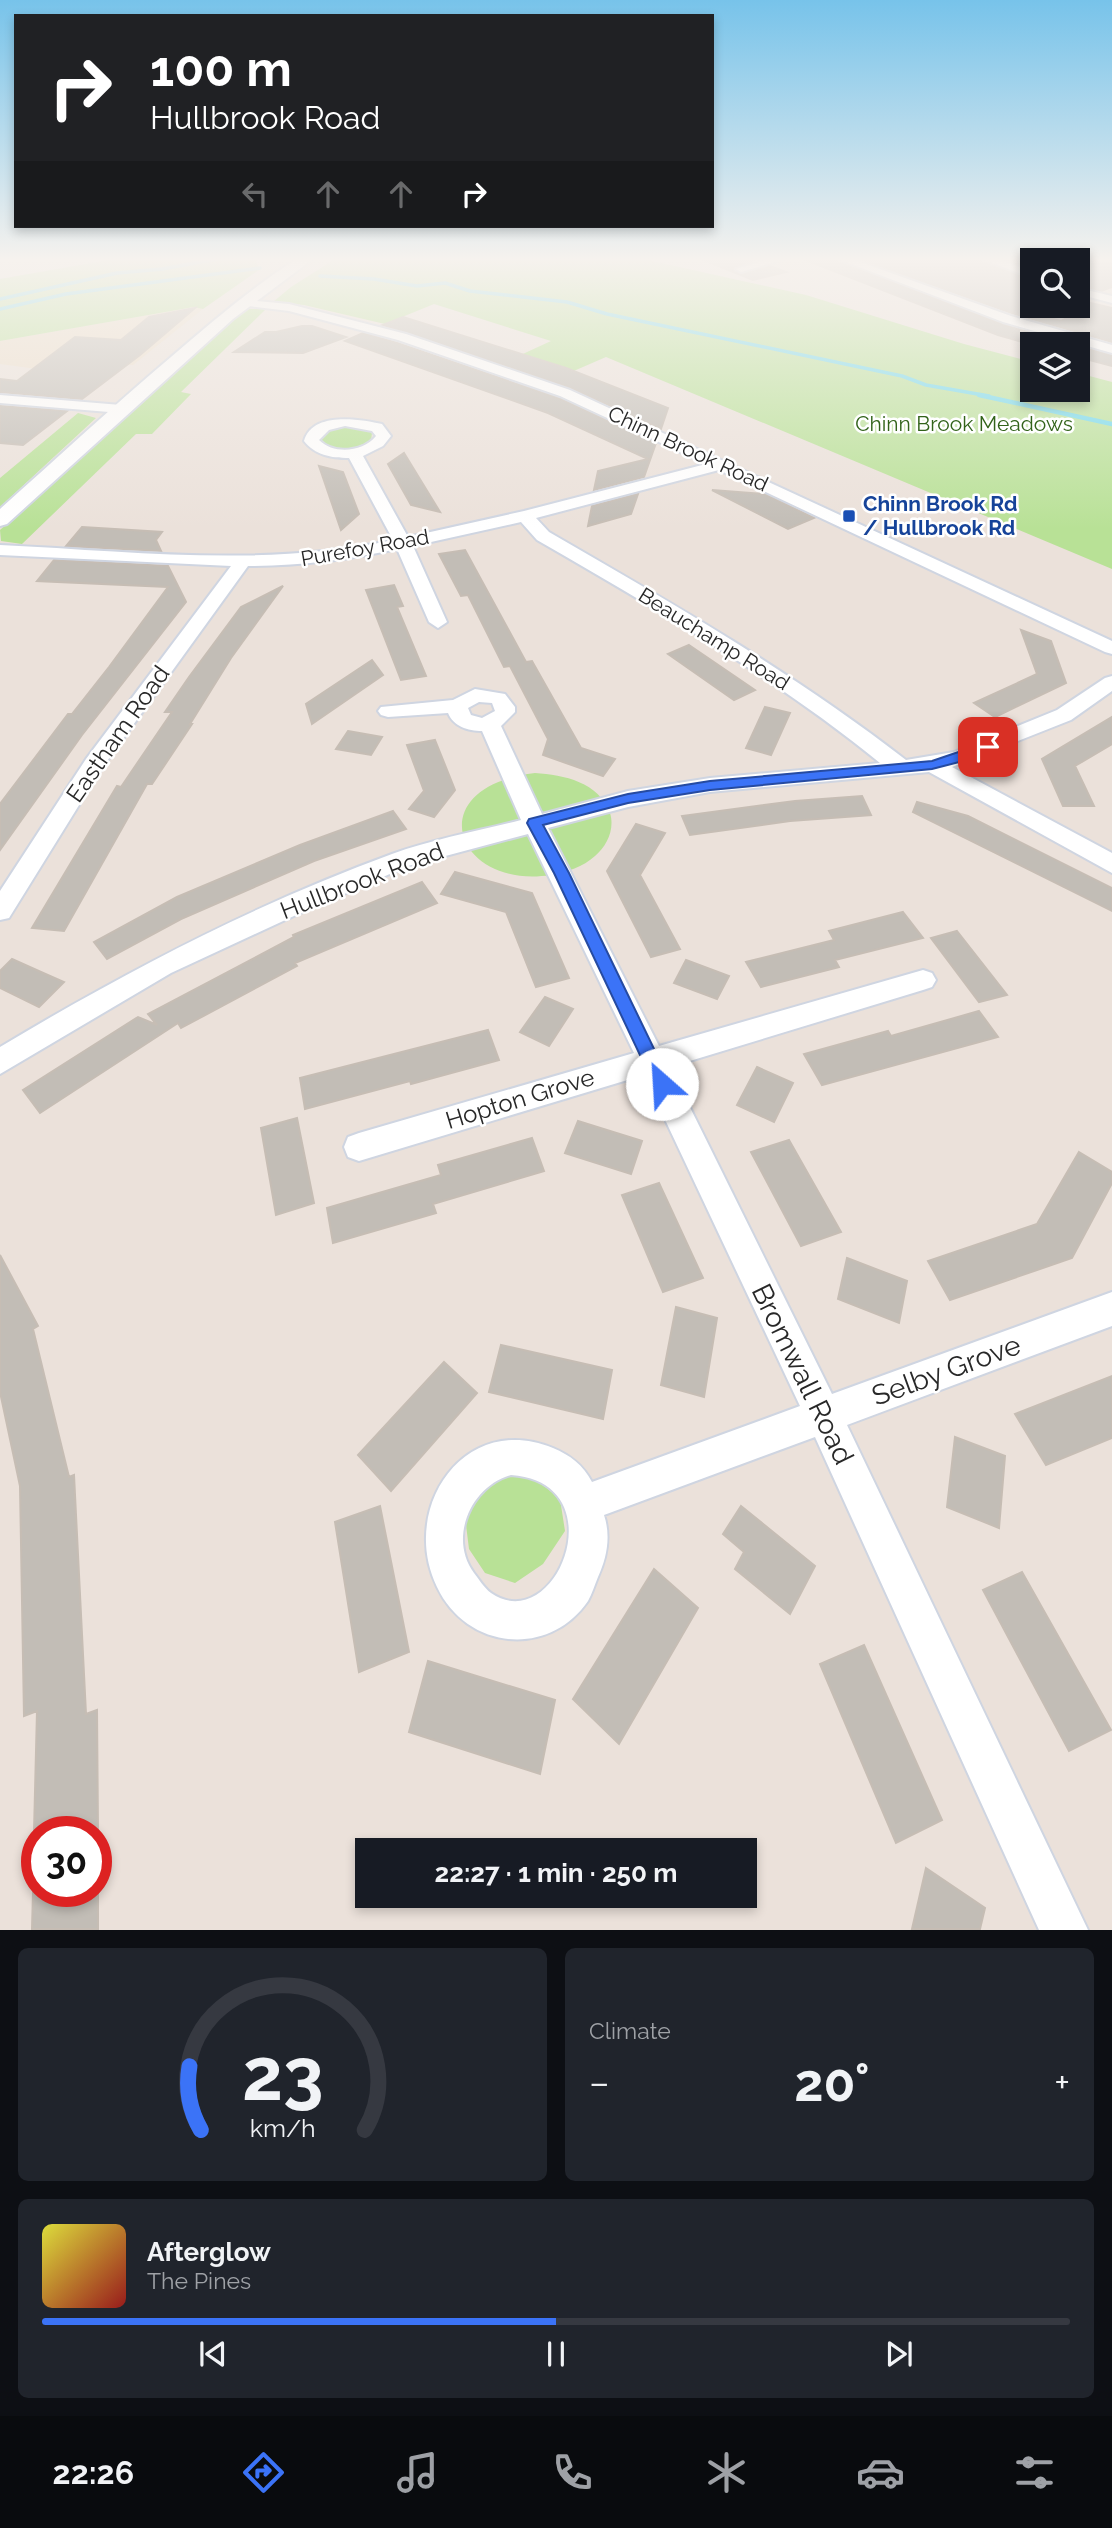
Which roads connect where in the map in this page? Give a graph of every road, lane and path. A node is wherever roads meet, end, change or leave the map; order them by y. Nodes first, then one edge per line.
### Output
1 (191, 349) edge
2 (432, 349) edge
3 (0, 399) edge
4 (121, 409) junction
5 (353, 452) dead end
6 (722, 465) junction
7 (524, 516) junction
8 (0, 520) edge
9 (404, 543) junction
10 (0, 550) edge
11 (243, 561) junction
12 (438, 622) dead end
13 (1112, 648) edge
14 (1112, 682) edge
15 (388, 711) dead end
16 (932, 765) junction
17 (900, 767) junction
18 (534, 823) junction
19 (1112, 864) edge
20 (0, 911) edge
21 (923, 980) dead end
22 (650, 1060) junction
23 (0, 1062) edge
24 (359, 1147) dead end
25 (1112, 1309) edge
26 (824, 1416) junction
27 (583, 1504) junction
28 (1064, 1930) edge

1 - 4 street
2 - 6 street, Chinn Brook Road
3 - 4 street
4 - 8 street
5 - 9 street
6 - 7 street, Purefoy Road
6 - 13 street, Chinn Brook Road
7 - 9 street, Purefoy Road
7 - 17 street, Beauchamp Road
9 - 11 street, Purefoy Road
9 - 12 street
10 - 11 street, Purefoy Road
11 - 20 street, Eastham Road
14 - 16 street, Hullbrook Road
15 - 18 street, Bromwall Road
16 - 17 street, Hullbrook Road
16 - 19 street
17 - 18 street, Hullbrook Road
18 - 22 street, Bromwall Road
18 - 23 street, Hullbrook Road
21 - 22 street, Hopton Grove
22 - 24 street, Hopton Grove
22 - 26 street, Bromwall Road
25 - 26 street, Selby Grove
26 - 27 street, Selby Grove
26 - 28 street, Bromwall Road
27 - 27 street

